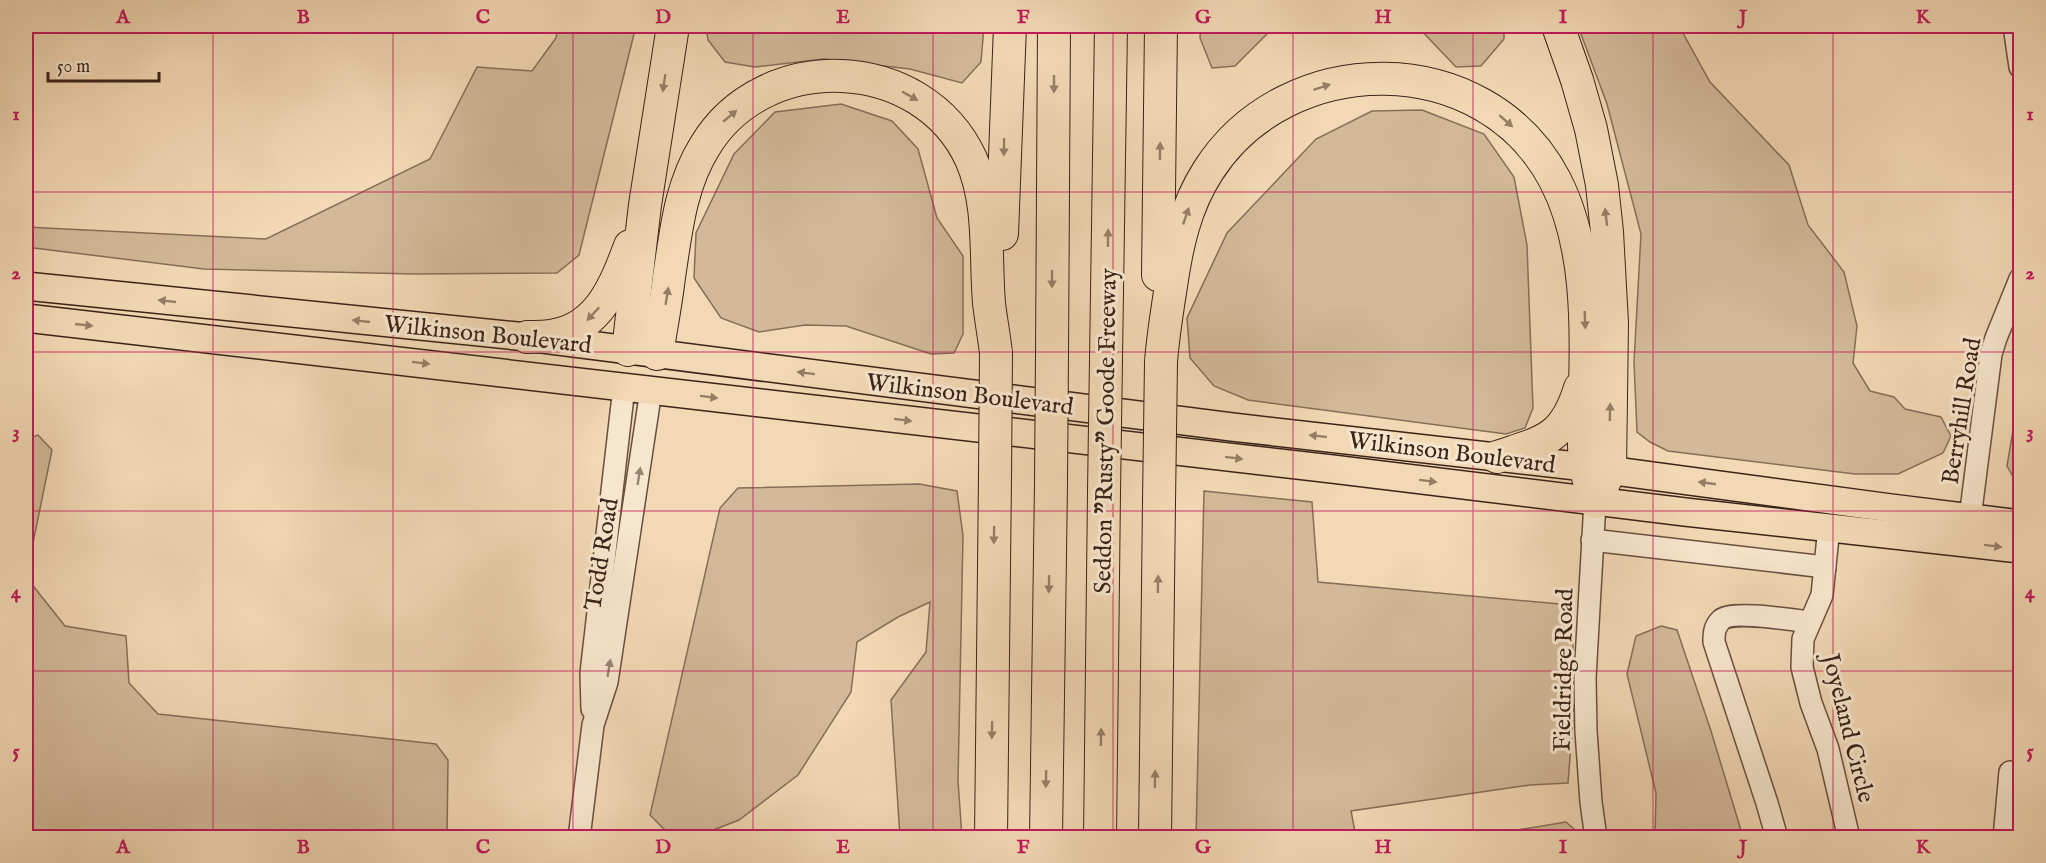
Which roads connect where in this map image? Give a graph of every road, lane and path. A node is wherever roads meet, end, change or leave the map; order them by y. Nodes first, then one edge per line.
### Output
1 (673, 26) edge
2 (1010, 26) edge
3 (1054, 26) edge
4 (1111, 26) edge
5 (1161, 26) edge
6 (1558, 26) edge
7 (2014, 26) edge
8 (2020, 67) edge
9 (645, 205) junction
10 (2020, 279) edge
11 (26, 286) edge
12 (26, 318) edge
13 (527, 337) junction
14 (1162, 349) junction
15 (643, 352) junction
16 (996, 353) junction
17 (1584, 372) junction
18 (624, 387) junction
19 (651, 390) junction
20 (1497, 457) junction
21 (1597, 468) junction
22 (1595, 502) junction
23 (1684, 512) junction
24 (1970, 518) junction
25 (2020, 524) edge
26 (1829, 527) junction
27 (1593, 540) junction
28 (2020, 549) edge
29 (1825, 567) junction
30 (1810, 622) junction
31 (593, 725) junction
32 (2010, 772) dead end
33 (579, 837) edge
34 (991, 837) edge
35 (1046, 837) edge
36 (1100, 837) edge
37 (1155, 837) edge
38 (1596, 837) edge
39 (1777, 837) edge
40 (1849, 837) edge
41 (2004, 837) edge

1 -> 9 highway
2 -> 16 highway
3 -> 35 highway, bridge
36 -> 4 highway, Seddon "Rusty" Goode Freeway, bridge
14 -> 5 highway
21 -> 6 highway
7 - 8 street
9 -> 13 highway
9 - 15 highway
10 - 24 street, Berryhill Road
13 -> 11 main road, Wilkinson Boulevard
12 -> 18 main road, Wilkinson Boulevard
13 - 15 main road, Wilkinson Boulevard
14 -> 17 highway
37 -> 14 highway, bridge
15 -> 16 highway
15 - 18 main road
15 - 19 main road
20 -> 15 main road, Wilkinson Boulevard
16 -> 34 highway, bridge
17 - 20 highway
17 - 21 highway
18 - 19 main road, Wilkinson Boulevard
18 - 31 street, Todd Road
19 -> 22 main road, Wilkinson Boulevard
31 -> 19 street, Todd Road
20 - 21 main road, Wilkinson Boulevard
21 - 22 highway
24 -> 21 main road, Wilkinson Boulevard
22 - 23 main road, Wilkinson Boulevard
22 - 27 street, Fieldridge Road
23 - 24 main road
23 - 26 main road, Wilkinson Boulevard
24 - 25 main road, Wilkinson Boulevard
26 -> 28 main road, Wilkinson Boulevard
26 - 29 street, Joyeland Circle
27 - 29 street
27 - 38 street, Fieldridge Road
29 - 30 street, Joyeland Circle
30 - 39 street
30 - 40 street, Joyeland Circle
31 - 33 street, Todd Road
32 - 41 street

